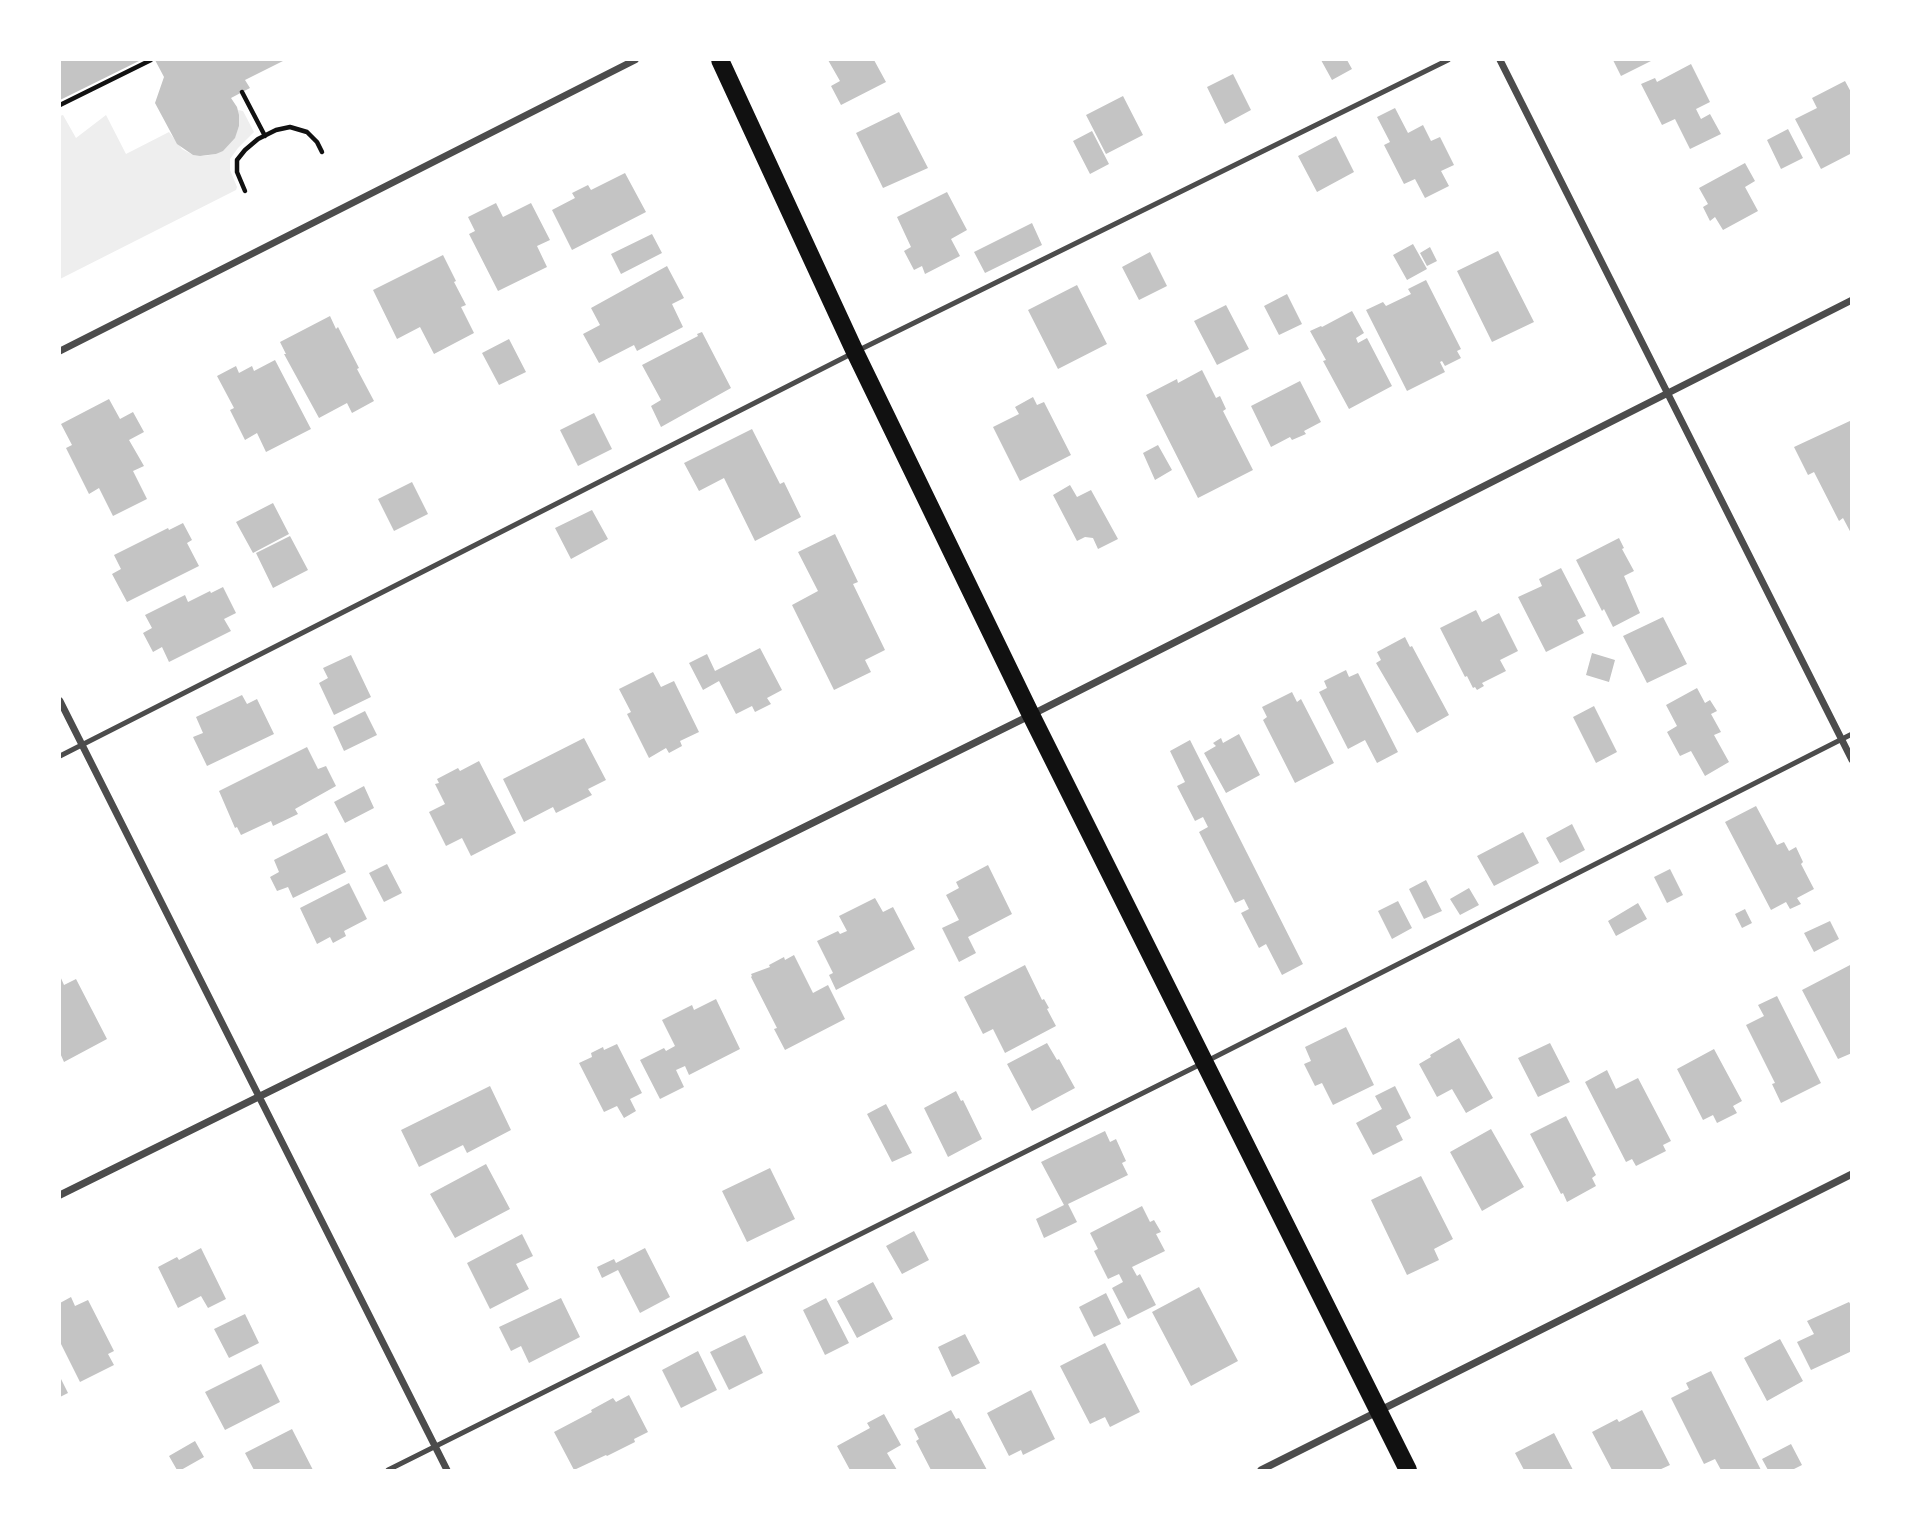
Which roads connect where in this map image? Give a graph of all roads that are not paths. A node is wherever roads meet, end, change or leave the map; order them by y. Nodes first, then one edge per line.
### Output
1 (635, 60) edge
2 (720, 60) edge
3 (1448, 60) edge
4 (1500, 60) edge
5 (1852, 300) edge
6 (60, 351) edge
7 (855, 352) junction
8 (1668, 393) junction
9 (60, 701) edge
10 (1031, 715) junction
11 (1852, 734) edge
12 (1841, 739) junction
13 (81, 745) junction
14 (60, 756) edge
15 (1852, 760) edge
16 (1203, 1063) junction
17 (258, 1096) junction
18 (1852, 1174) edge
19 (60, 1195) edge
20 (1378, 1412) junction
21 (435, 1447) junction
22 (388, 1471) edge
23 (447, 1471) edge
24 (1261, 1471) edge
25 (1408, 1471) edge

1 - 6 street
2 - 7 main road
3 - 7 lane
4 - 8 street
5 - 8 street
7 - 10 main road
7 - 13 lane
8 - 10 street
8 - 12 street
9 - 13 street
10 - 16 main road
10 - 17 street
11 - 12 lane
12 - 15 street
12 - 16 lane
13 - 14 lane
13 - 17 street
16 - 20 main road
16 - 21 lane
17 - 19 street
17 - 21 street
18 - 20 street
20 - 24 street
20 - 25 main road
21 - 22 lane
21 - 23 street

